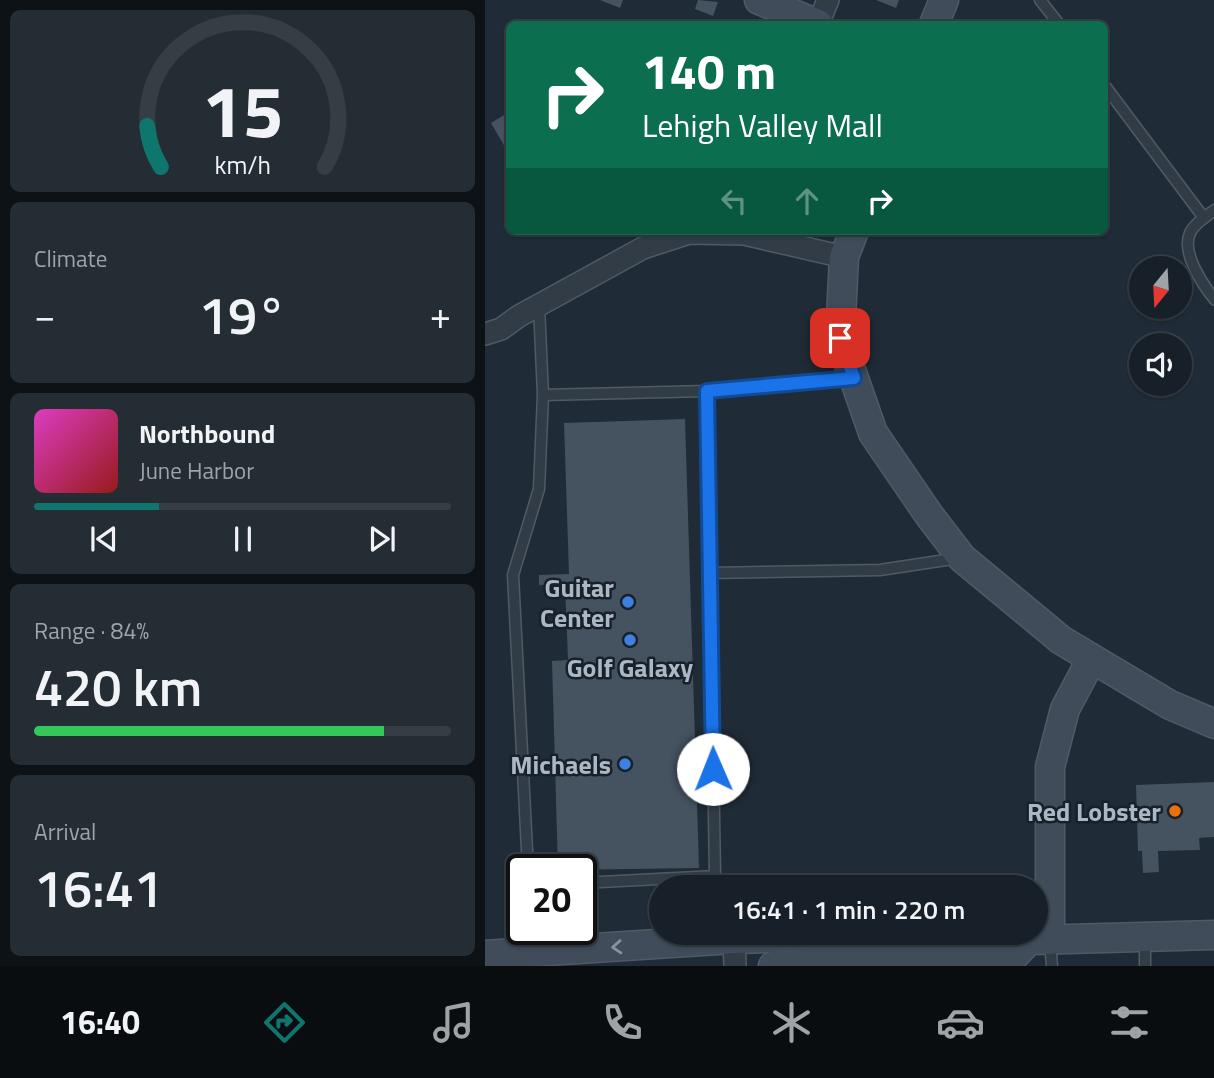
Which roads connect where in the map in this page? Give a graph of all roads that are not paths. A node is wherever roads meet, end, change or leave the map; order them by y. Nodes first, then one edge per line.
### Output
1 (759, 0) edge
2 (828, 0) edge
3 (943, 0) edge
4 (1040, 0) edge
5 (811, 21) edge
6 (819, 21) edge
7 (935, 21) edge
8 (1056, 21) edge
9 (1108, 90) edge
10 (1214, 210) edge
11 (1204, 218) junction
12 (683, 235) edge
13 (754, 235) edge
14 (849, 244) edge
15 (1214, 300) edge
16 (539, 306) junction
17 (485, 334) edge
18 (854, 378) junction
19 (707, 391) junction
20 (543, 395) junction
21 (962, 558) junction
22 (710, 573) junction
23 (1091, 660) junction
24 (1214, 724) edge
25 (527, 854) edge
26 (1042, 875) edge
27 (597, 882) edge
28 (1214, 935) edge
29 (1145, 937) junction
30 (1048, 944) edge
31 (822, 945) edge
32 (1037, 945) edge
33 (735, 953) edge
34 (485, 955) edge
35 (773, 966) edge
36 (1145, 966) edge

1 - 5 street
2 - 6 street
3 - 7 street
4 - 8 lane
9 - 11 lane
10 - 11 lane
11 - 15 lane
12 - 16 street
13 - 14 street
14 - 18 street
16 - 17 street
16 - 20 lane
18 - 19 lane
18 - 21 street
19 - 20 lane
19 - 22 lane
20 - 25 lane
21 - 22 lane
21 - 23 street
22 - 27 lane
23 - 24 street
23 - 26 street
28 - 29 street
29 - 30 street
29 - 36 lane
31 - 33 street
32 - 35 street
33 -> 34 street

